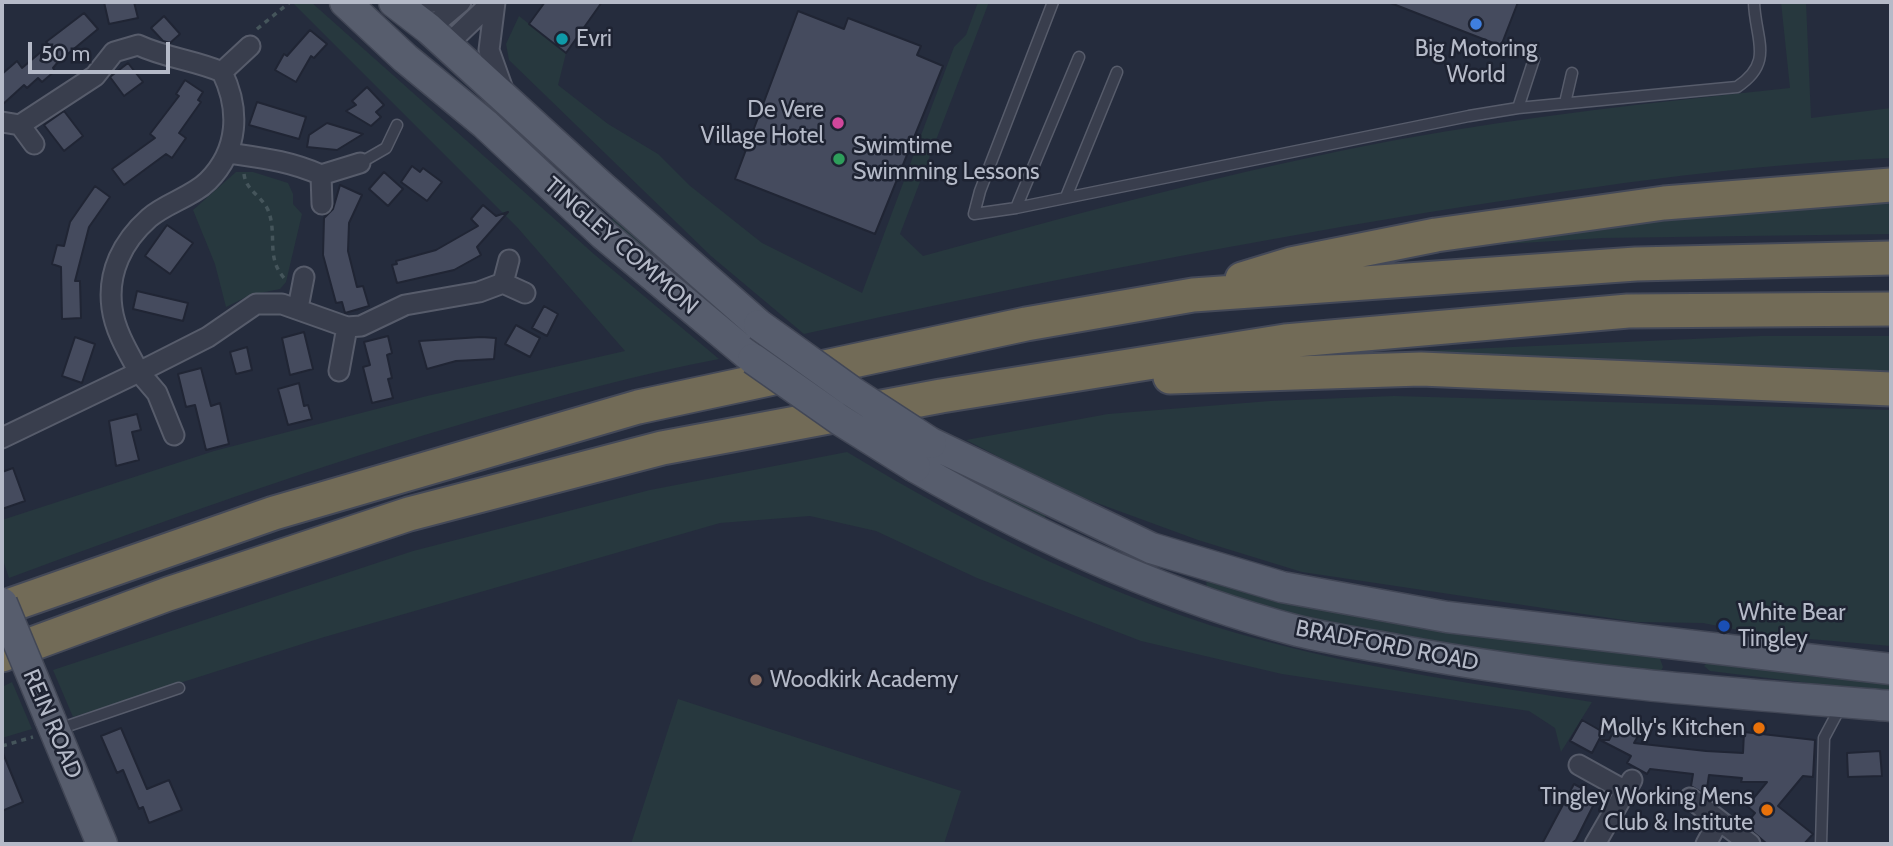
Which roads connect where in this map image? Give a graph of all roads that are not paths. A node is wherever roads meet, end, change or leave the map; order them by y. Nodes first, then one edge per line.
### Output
1 (345, 2) edge
2 (394, 2) edge
3 (451, 2) edge
4 (461, 2) edge
5 (493, 2) edge
6 (1053, 2) edge
7 (1754, 2) edge
8 (427, 36) edge
9 (250, 46) road end
10 (1079, 57) dead end
11 (1534, 59) dead end
12 (222, 72) junction
13 (1117, 72) dead end
14 (1572, 73) dead end
15 (507, 100) junction
16 (1565, 103) junction
17 (1518, 108) junction
18 (11, 123) edge
19 (397, 125) dead end
20 (34, 144) dead end
21 (238, 154) junction
22 (360, 163) joint
23 (321, 175) junction
24 (1891, 185) edge
25 (1066, 197) junction
26 (323, 204) dead end
27 (1016, 208) junction
28 (1891, 258) edge
29 (509, 260) dead end
30 (503, 283) junction
31 (525, 293) dead end
32 (1193, 295) junction
33 (1891, 309) edge
34 (347, 327) junction
35 (339, 371) dead end
36 (139, 372) junction
37 (1024, 381) junction
38 (1891, 389) edge
39 (174, 435) dead end
40 (2, 438) edge
41 (923, 455) junction
42 (2, 606) edge
43 (1686, 646) junction
44 (2, 655) edge
45 (1891, 669) edge
46 (179, 688) dead end
47 (1681, 690) junction
48 (1843, 702) junction
49 (1891, 706) edge
50 (52, 724) junction
51 (1579, 765) dead end
52 (1690, 798) dead end
53 (1719, 820) junction
54 (102, 844) edge
55 (1595, 844) edge
56 (1706, 844) edge
57 (1750, 844) edge
58 (1821, 844) edge

1 - 8 main road, TINGLEY COMMON
2 - 8 main road, TINGLEY COMMON
3 - 8 street
4 - 8 street
5 - 8 street
5 - 15 street
6 - 27 lane
7 - 16 lane
8 - 15 main road, TINGLEY COMMON
8 - 41 main road, TINGLEY COMMON, bridge
9 - 12 street
10 - 27 lane
11 - 17 lane
12 - 18 street
12 - 21 street
13 - 25 lane
14 - 16 lane
15 - 41 main road, TINGLEY COMMON, bridge
16 - 17 lane
17 - 25 lane
18 - 20 street
19 - 22 lane
21 - 23 street
21 - 36 street
22 - 23 street
23 - 26 street
24 - 32 highway
25 - 27 lane
28 - 32 highway
29 - 30 street
30 - 31 street
30 - 34 street
32 - 42 highway
33 - 37 highway
34 - 35 street
34 - 36 street
36 - 39 street
36 - 40 street
37 - 38 highway
37 - 44 highway
41 - 43 main road, BRADFORD ROAD
41 - 47 main road, BRADFORD ROAD
42 - 50 main road, REIN ROAD, bridge
43 - 45 main road, BRADFORD ROAD
43 - 47 main road
46 - 50 lane
47 - 48 main road, BRADFORD ROAD
48 - 49 main road, BRADFORD ROAD
48 - 58 lane
50 - 54 main road, REIN ROAD
51 - 55 street
52 - 53 street
53 - 56 street
53 - 57 street

